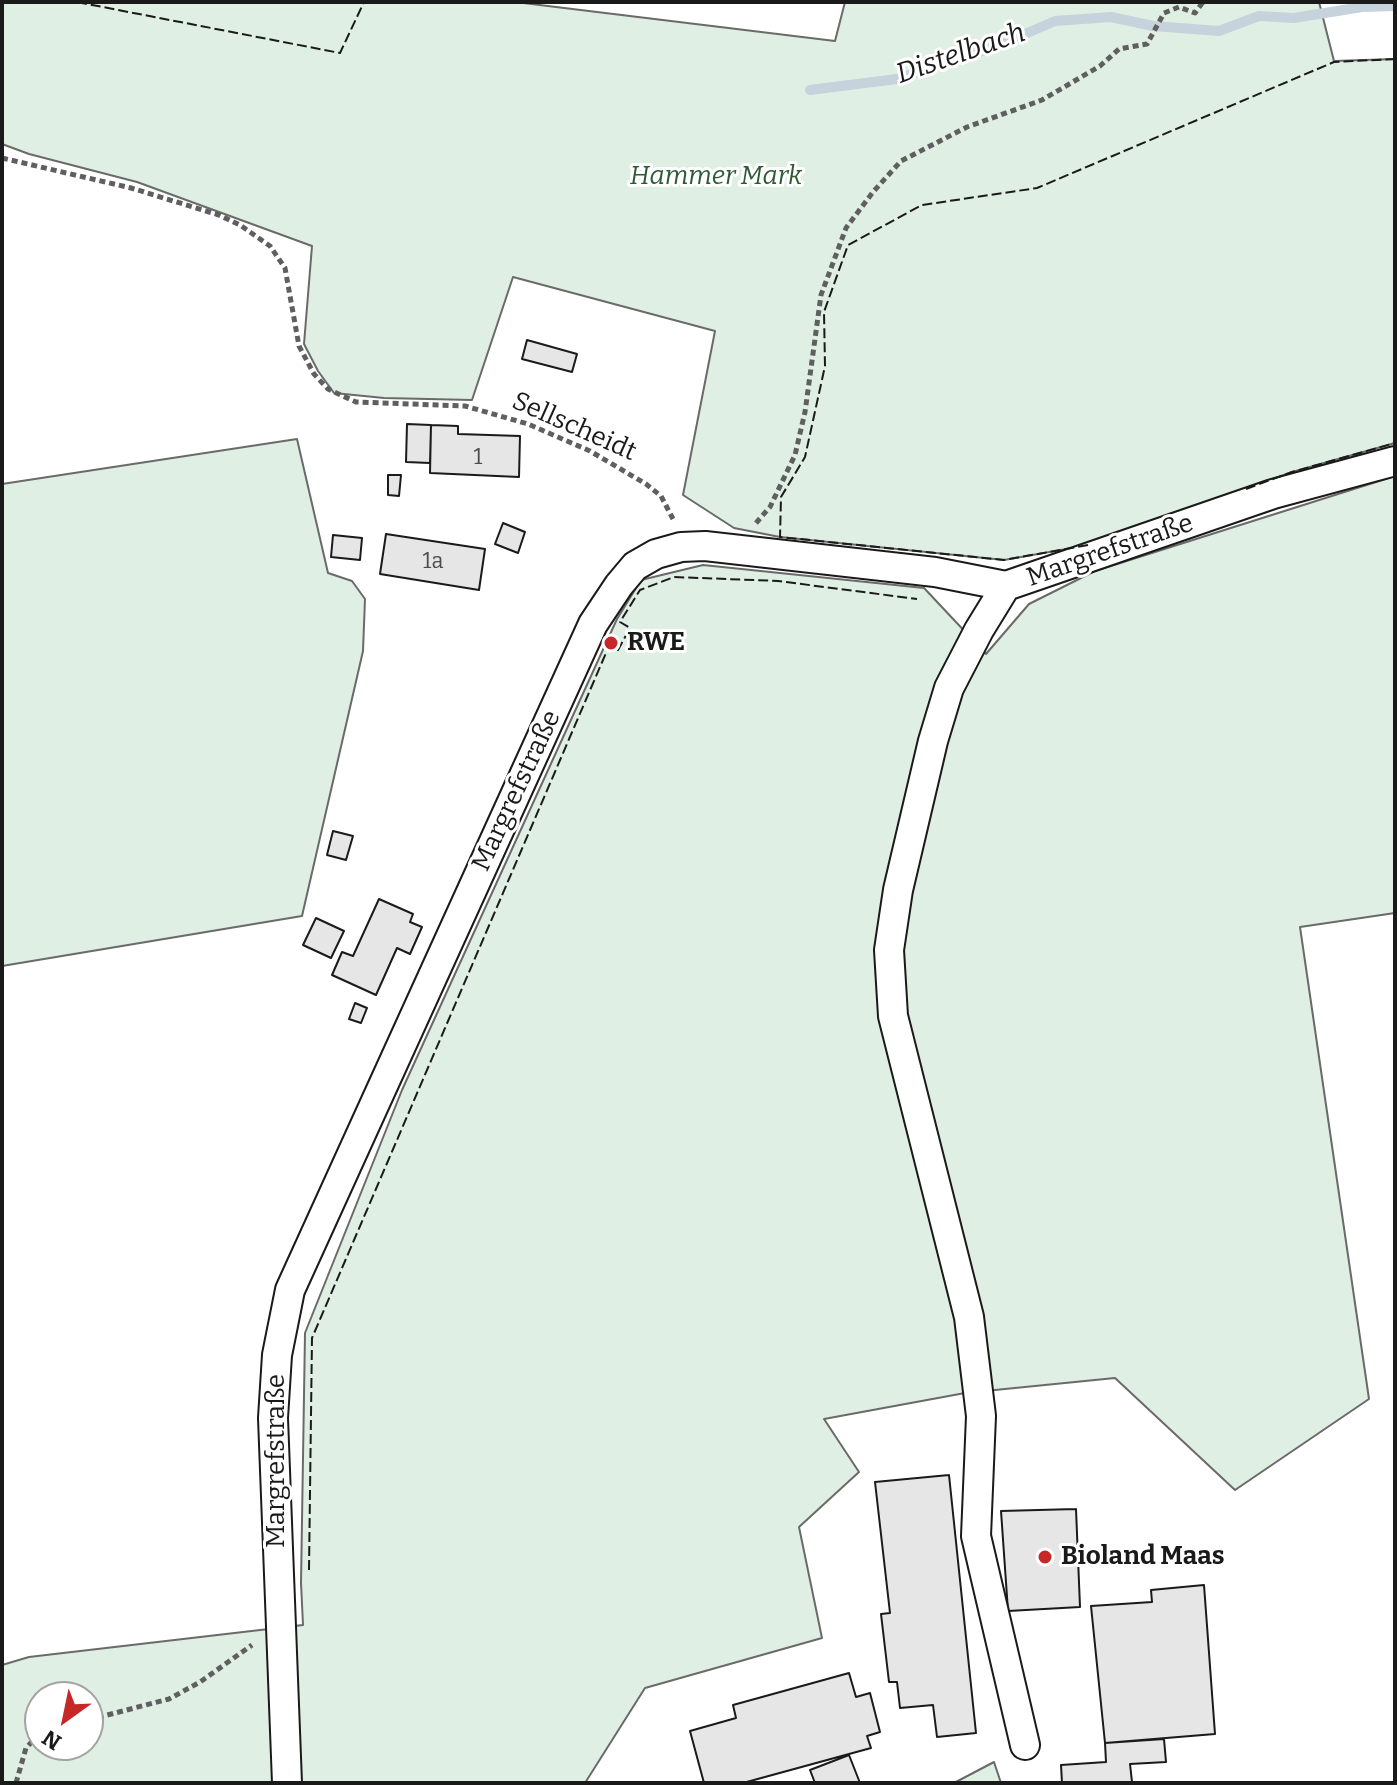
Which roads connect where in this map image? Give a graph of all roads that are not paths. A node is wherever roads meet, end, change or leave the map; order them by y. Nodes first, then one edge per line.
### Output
1 (1395, 461) edge
2 (1006, 586) junction
3 (1025, 1745) dead end
4 (287, 1783) edge

1 - 2 street, Margrefstraße
2 - 3 street
2 - 4 street, Margrefstraße

